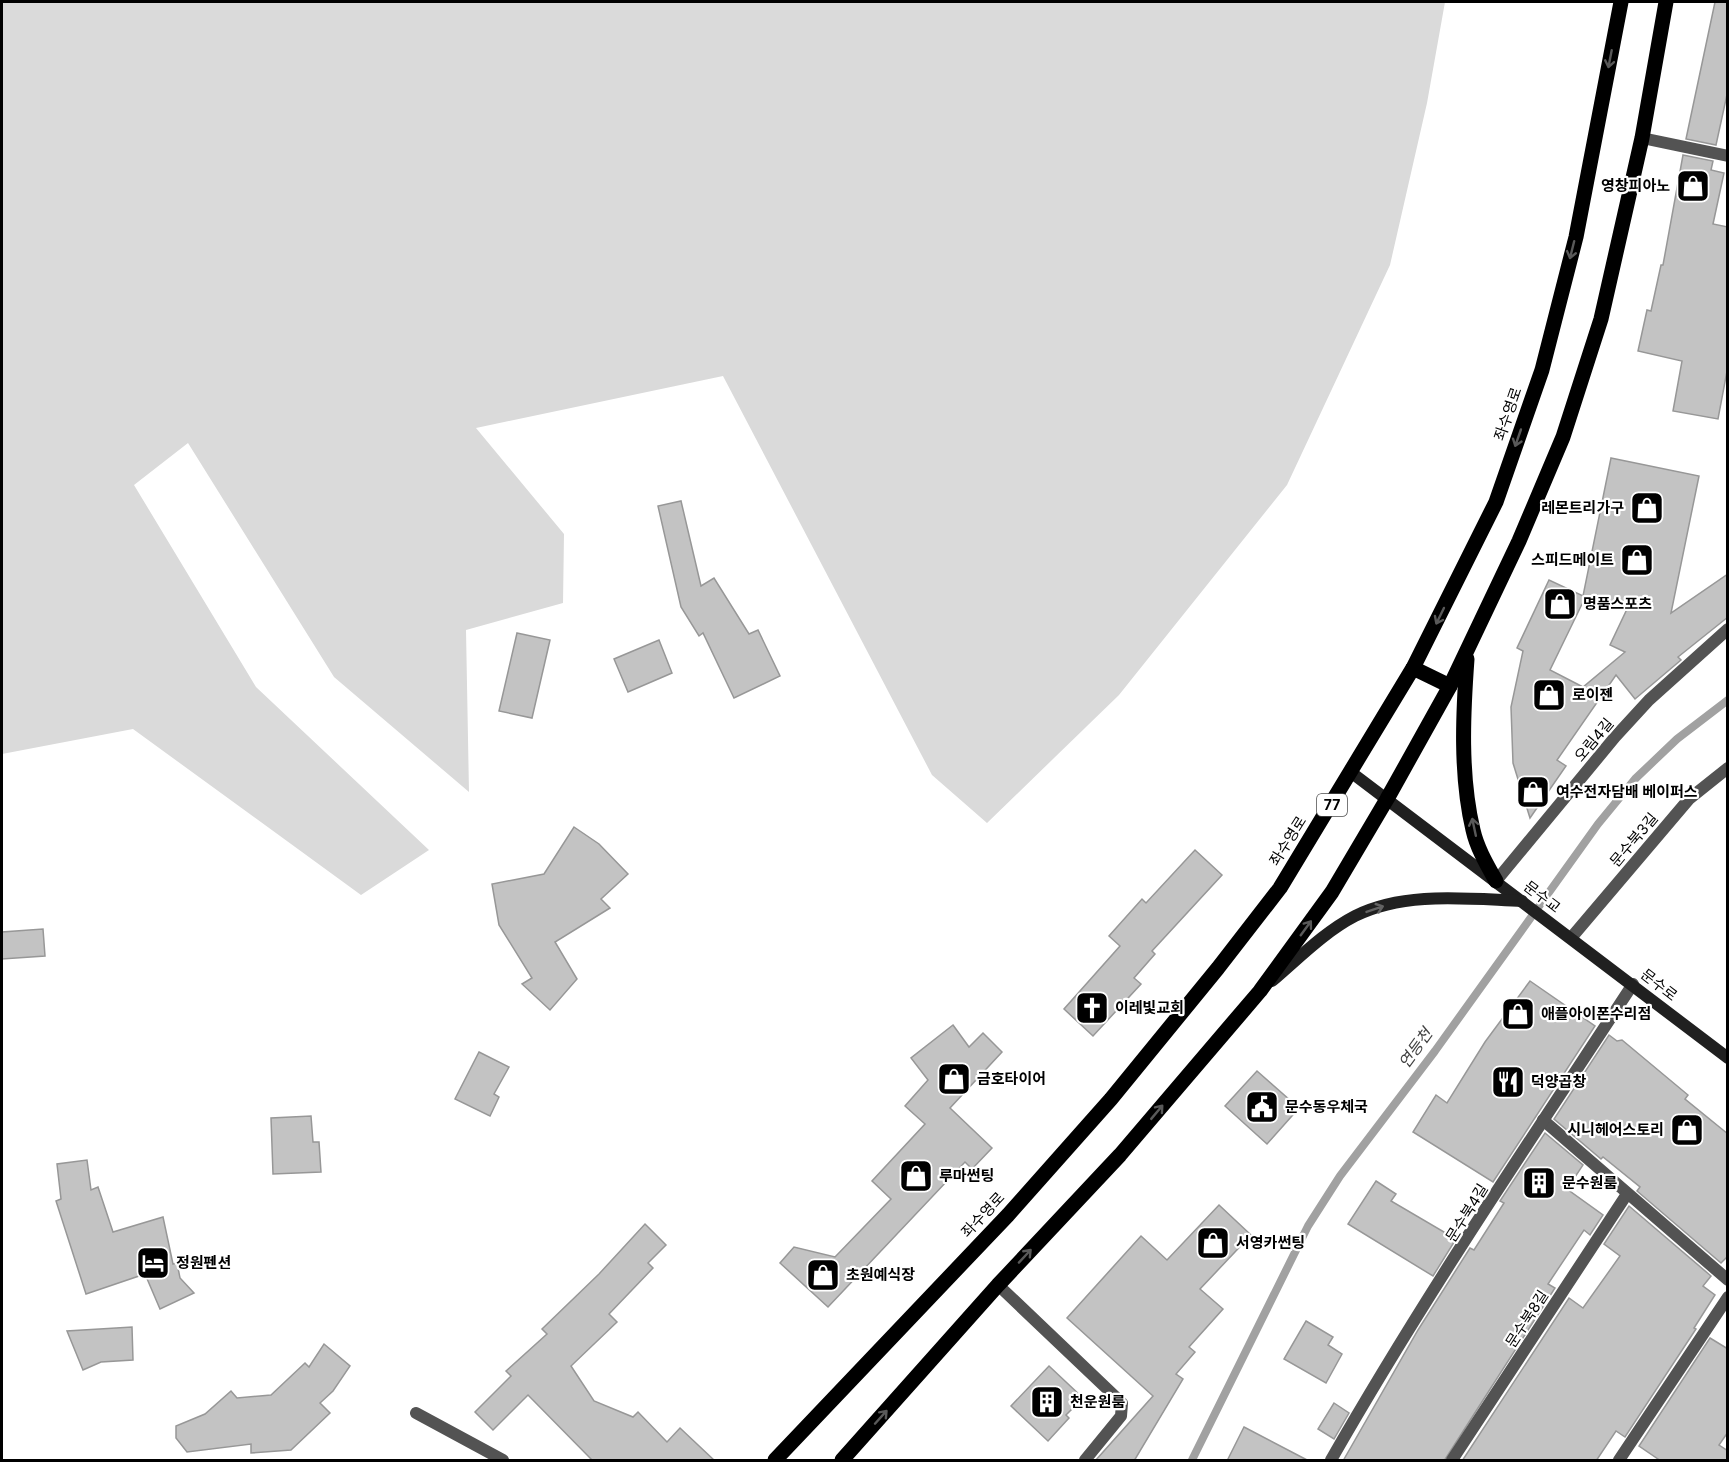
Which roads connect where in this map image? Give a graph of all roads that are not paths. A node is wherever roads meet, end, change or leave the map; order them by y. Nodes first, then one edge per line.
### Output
1 (1621, 2) edge
2 (1666, 2) edge
3 (1642, 138) junction
4 (1728, 156) edge
5 (1728, 629) edge
6 (1468, 647) junction
7 (1413, 668) junction
8 (1450, 686) junction
9 (1728, 768) edge
10 (1352, 773) junction
11 (1387, 799) junction
12 (1496, 881) junction
13 (1522, 901) junction
14 (1570, 938) junction
15 (1633, 984) junction
16 (1260, 991) junction
17 (1728, 1058) edge
18 (1543, 1120) junction
19 (1627, 1194) junction
20 (1728, 1280) edge
21 (998, 1285) junction
22 (1728, 1297) edge
23 (416, 1413) dead end
24 (500, 1460) edge
25 (775, 1461) edge
26 (842, 1461) edge
27 (1085, 1461) edge
28 (1331, 1461) edge
29 (1452, 1461) edge
30 (1619, 1461) edge

1 -> 7 main road, 좌수영로 / 77
2 - 3 main road
3 - 4 street
3 - 6 main road
5 - 12 street, 오림4길
6 - 8 main road
12 -> 6 main road
7 - 8 main road
7 - 10 main road, 좌수영로 / 77
8 - 11 main road
9 - 14 street, 문수북3길
10 - 11 street
10 - 25 main road, 좌수영로 / 77
11 - 12 street
16 -> 11 main road
12 - 13 street, 문수교
13 - 14 street, 문수교
16 -> 13 street
14 - 15 street, 문수로
15 - 17 street, 문수로
15 - 18 street, 문수북4길
21 -> 16 main road
18 - 19 street
18 - 28 street, 문수북4길
19 - 20 street
19 - 29 street, 문수북8길
26 -> 21 main road
21 - 27 street
22 - 30 street
23 - 24 street

